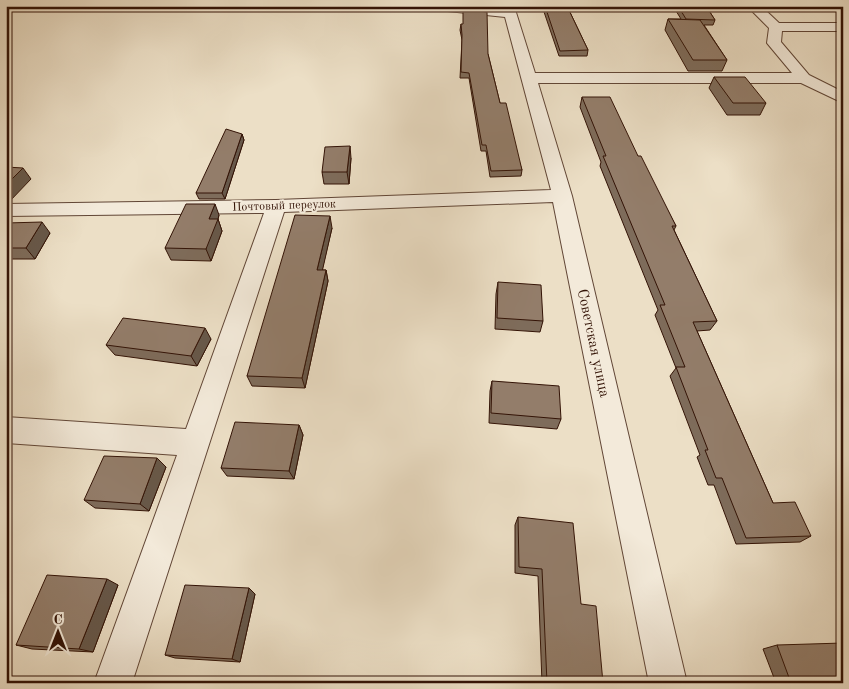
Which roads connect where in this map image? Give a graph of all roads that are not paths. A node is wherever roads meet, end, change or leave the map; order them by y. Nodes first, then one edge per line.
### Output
1 (438, 6) edge
2 (754, 6) edge
3 (509, 10) edge
4 (843, 26) edge
5 (776, 27) junction
6 (528, 78) junction
7 (804, 78) junction
8 (843, 98) edge
9 (562, 196) junction
10 (276, 206) junction
11 (6, 210) edge
12 (6, 430) edge
13 (196, 443) junction
14 (113, 683) edge
15 (668, 683) edge

1 - 3 street
2 - 5 street
3 - 6 street, Советская улица
4 - 5 street
5 - 7 street
6 - 7 street
6 - 9 street, Советская улица
7 - 8 street
9 - 10 street, Почтовый переулок
9 - 15 street, Советская улица
10 - 11 street, Почтовый переулок
10 - 13 street
12 - 13 street
13 - 14 street

